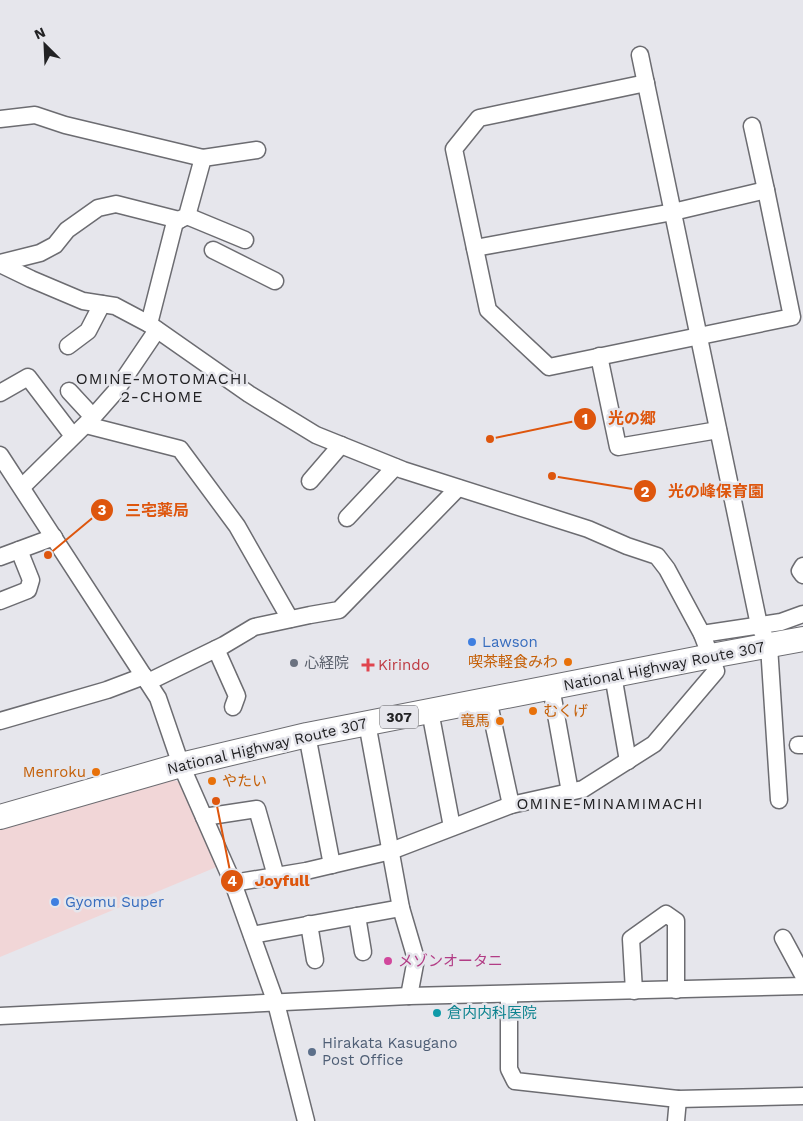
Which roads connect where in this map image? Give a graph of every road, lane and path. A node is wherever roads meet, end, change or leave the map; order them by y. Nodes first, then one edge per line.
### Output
1 (640, 55) dead end
2 (646, 83) junction
3 (0, 119) edge
4 (752, 126) dead end
5 (257, 150) dead end
6 (203, 158) junction
7 (766, 190) junction
8 (673, 212) junction
9 (183, 218) junction
10 (475, 248) junction
11 (0, 263) edge
12 (276, 281) dead end
13 (102, 304) junction
14 (153, 327) junction
15 (699, 337) junction
16 (68, 346) dead end
17 (599, 356) junction
18 (69, 391) dead end
19 (0, 393) edge
20 (90, 421) junction
21 (718, 430) junction
22 (73, 436) junction
23 (341, 445) junction
24 (0, 455) edge
25 (395, 467) junction
26 (310, 481) dead end
27 (22, 487) junction
28 (458, 488) junction
29 (347, 518) dead end
30 (54, 537) junction
31 (19, 550) junction
32 (0, 557) edge
33 (803, 566) edge
34 (803, 575) edge
35 (0, 601) edge
36 (803, 614) edge
37 (290, 619) junction
38 (759, 625) junction
39 (702, 634) junction
40 (803, 639) edge
41 (769, 646) junction
42 (216, 649) junction
43 (711, 656) junction
44 (613, 675) junction
45 (146, 679) junction
46 (551, 687) junction
47 (488, 699) junction
48 (233, 707) dead end
49 (430, 710) junction
50 (0, 721) edge
51 (367, 723) junction
52 (307, 735) junction
53 (628, 761) junction
54 (182, 765) junction
55 (570, 792) junction
56 (779, 800) dead end
57 (511, 805) junction
58 (0, 817) edge
59 (204, 817) junction
60 (452, 826) junction
61 (391, 851) junction
62 (332, 865) junction
63 (276, 876) junction
64 (234, 883) junction
65 (401, 908) junction
66 (358, 916) junction
67 (309, 924) junction
68 (252, 935) junction
69 (783, 938) dead end
70 (363, 952) dead end
71 (315, 960) dead end
72 (803, 974) edge
73 (803, 986) edge
74 (676, 990) junction
75 (634, 991) junction
76 (509, 994) junction
77 (409, 996) junction
78 (276, 1003) junction
79 (0, 1016) edge
80 (803, 1096) edge
81 (678, 1099) junction
82 (306, 1121) edge
83 (676, 1121) edge

1 - 2 street
2 - 8 street
2 - 10 street
3 - 6 street
4 - 7 street
5 - 6 street
6 - 9 street
7 - 8 street
7 - 15 street
8 - 10 street
8 - 15 street
9 - 11 street
9 - 12 street
9 - 14 street
10 - 17 street
11 - 13 street
13 - 14 street
13 - 16 street
14 - 20 street
14 - 23 street
15 - 17 street
15 - 21 street
17 - 21 street
18 - 20 street
19 - 22 street
20 - 22 street
20 - 37 street
21 - 38 street
22 - 27 street
23 - 25 street
23 - 26 street
24 - 27 street
25 - 28 street
25 - 29 street
27 - 30 street
28 - 37 street
28 - 39 street
30 - 31 street
30 - 45 street
31 - 32 street
31 - 35 street
33 - 34 street
36 - 38 street
37 - 42 street
38 - 39 street
38 - 41 street
39 - 43 street
40 - 41 highway, National Highway Route 307 / 307
41 - 43 highway, National Highway Route 307 / 307
41 - 56 street
42 - 45 street
42 - 48 street
43 - 44 highway, National Highway Route 307 / 307
43 - 53 street
44 - 46 highway, National Highway Route 307 / 307
44 - 53 street
45 - 50 street
45 - 54 street
46 - 47 highway, National Highway Route 307 / 307
46 - 55 street
47 - 49 highway, National Highway Route 307 / 307
47 - 57 street
49 - 51 highway, National Highway Route 307 / 307
49 - 60 street
51 - 52 highway, National Highway Route 307 / 307
51 - 61 street
52 - 54 highway, National Highway Route 307 / 307
52 - 62 street
53 - 55 street
54 - 58 highway, National Highway Route 307 / 307
54 - 59 street
55 - 57 street
57 - 60 street
59 - 63 street
59 - 64 street
60 - 61 street
61 - 62 street
61 - 65 street
62 - 63 street
63 - 64 street
64 - 68 street
65 - 66 street
65 - 77 street
66 - 67 street
66 - 70 street
67 - 68 street
67 - 71 street
68 - 78 street
69 - 72 street
73 - 74 street
74 - 75 street
74 - 75 street
75 - 76 street
76 - 77 street
76 - 81 street
77 - 78 street
78 - 79 street
78 - 82 street
80 - 81 street
81 - 83 street

